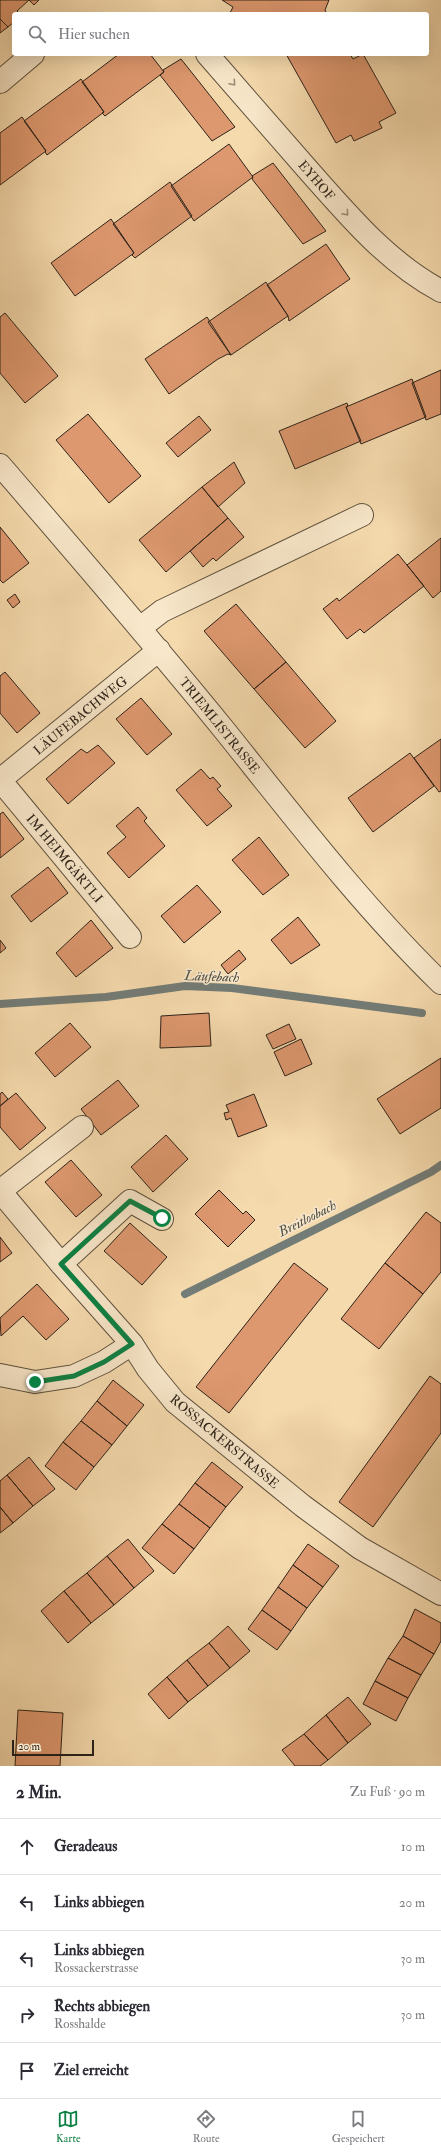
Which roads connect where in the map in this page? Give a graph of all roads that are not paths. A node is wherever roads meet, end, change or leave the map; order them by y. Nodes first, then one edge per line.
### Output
1 (31, 56) edge
2 (209, 56) edge
3 (0, 82) edge
4 (441, 291) edge
5 (0, 465) edge
6 (362, 515) dead end
7 (140, 628) junction
8 (159, 650) junction
9 (0, 780) edge
10 (130, 937) dead end
11 (441, 983) edge
12 (82, 1127) dead end
13 (0, 1191) edge
14 (162, 1218) dead end
15 (61, 1264) junction
16 (132, 1344) junction
17 (0, 1375) edge
18 (441, 1594) edge

1 - 3 street
2 -> 4 street, EYHOF
5 - 7 street, TRIEMLISTRASSE
6 - 7 street
7 - 8 street, TRIEMLISTRASSE
8 - 9 street, LÄUFEBACHWEG
8 - 11 street, TRIEMLISTRASSE
9 - 10 street, IM HEIMGÄRTLI
12 - 13 street
13 - 15 street, ROSSACKERSTRASSE
14 - 15 street
15 - 16 street, ROSSACKERSTRASSE
16 - 17 street
16 - 18 street, ROSSACKERSTRASSE

